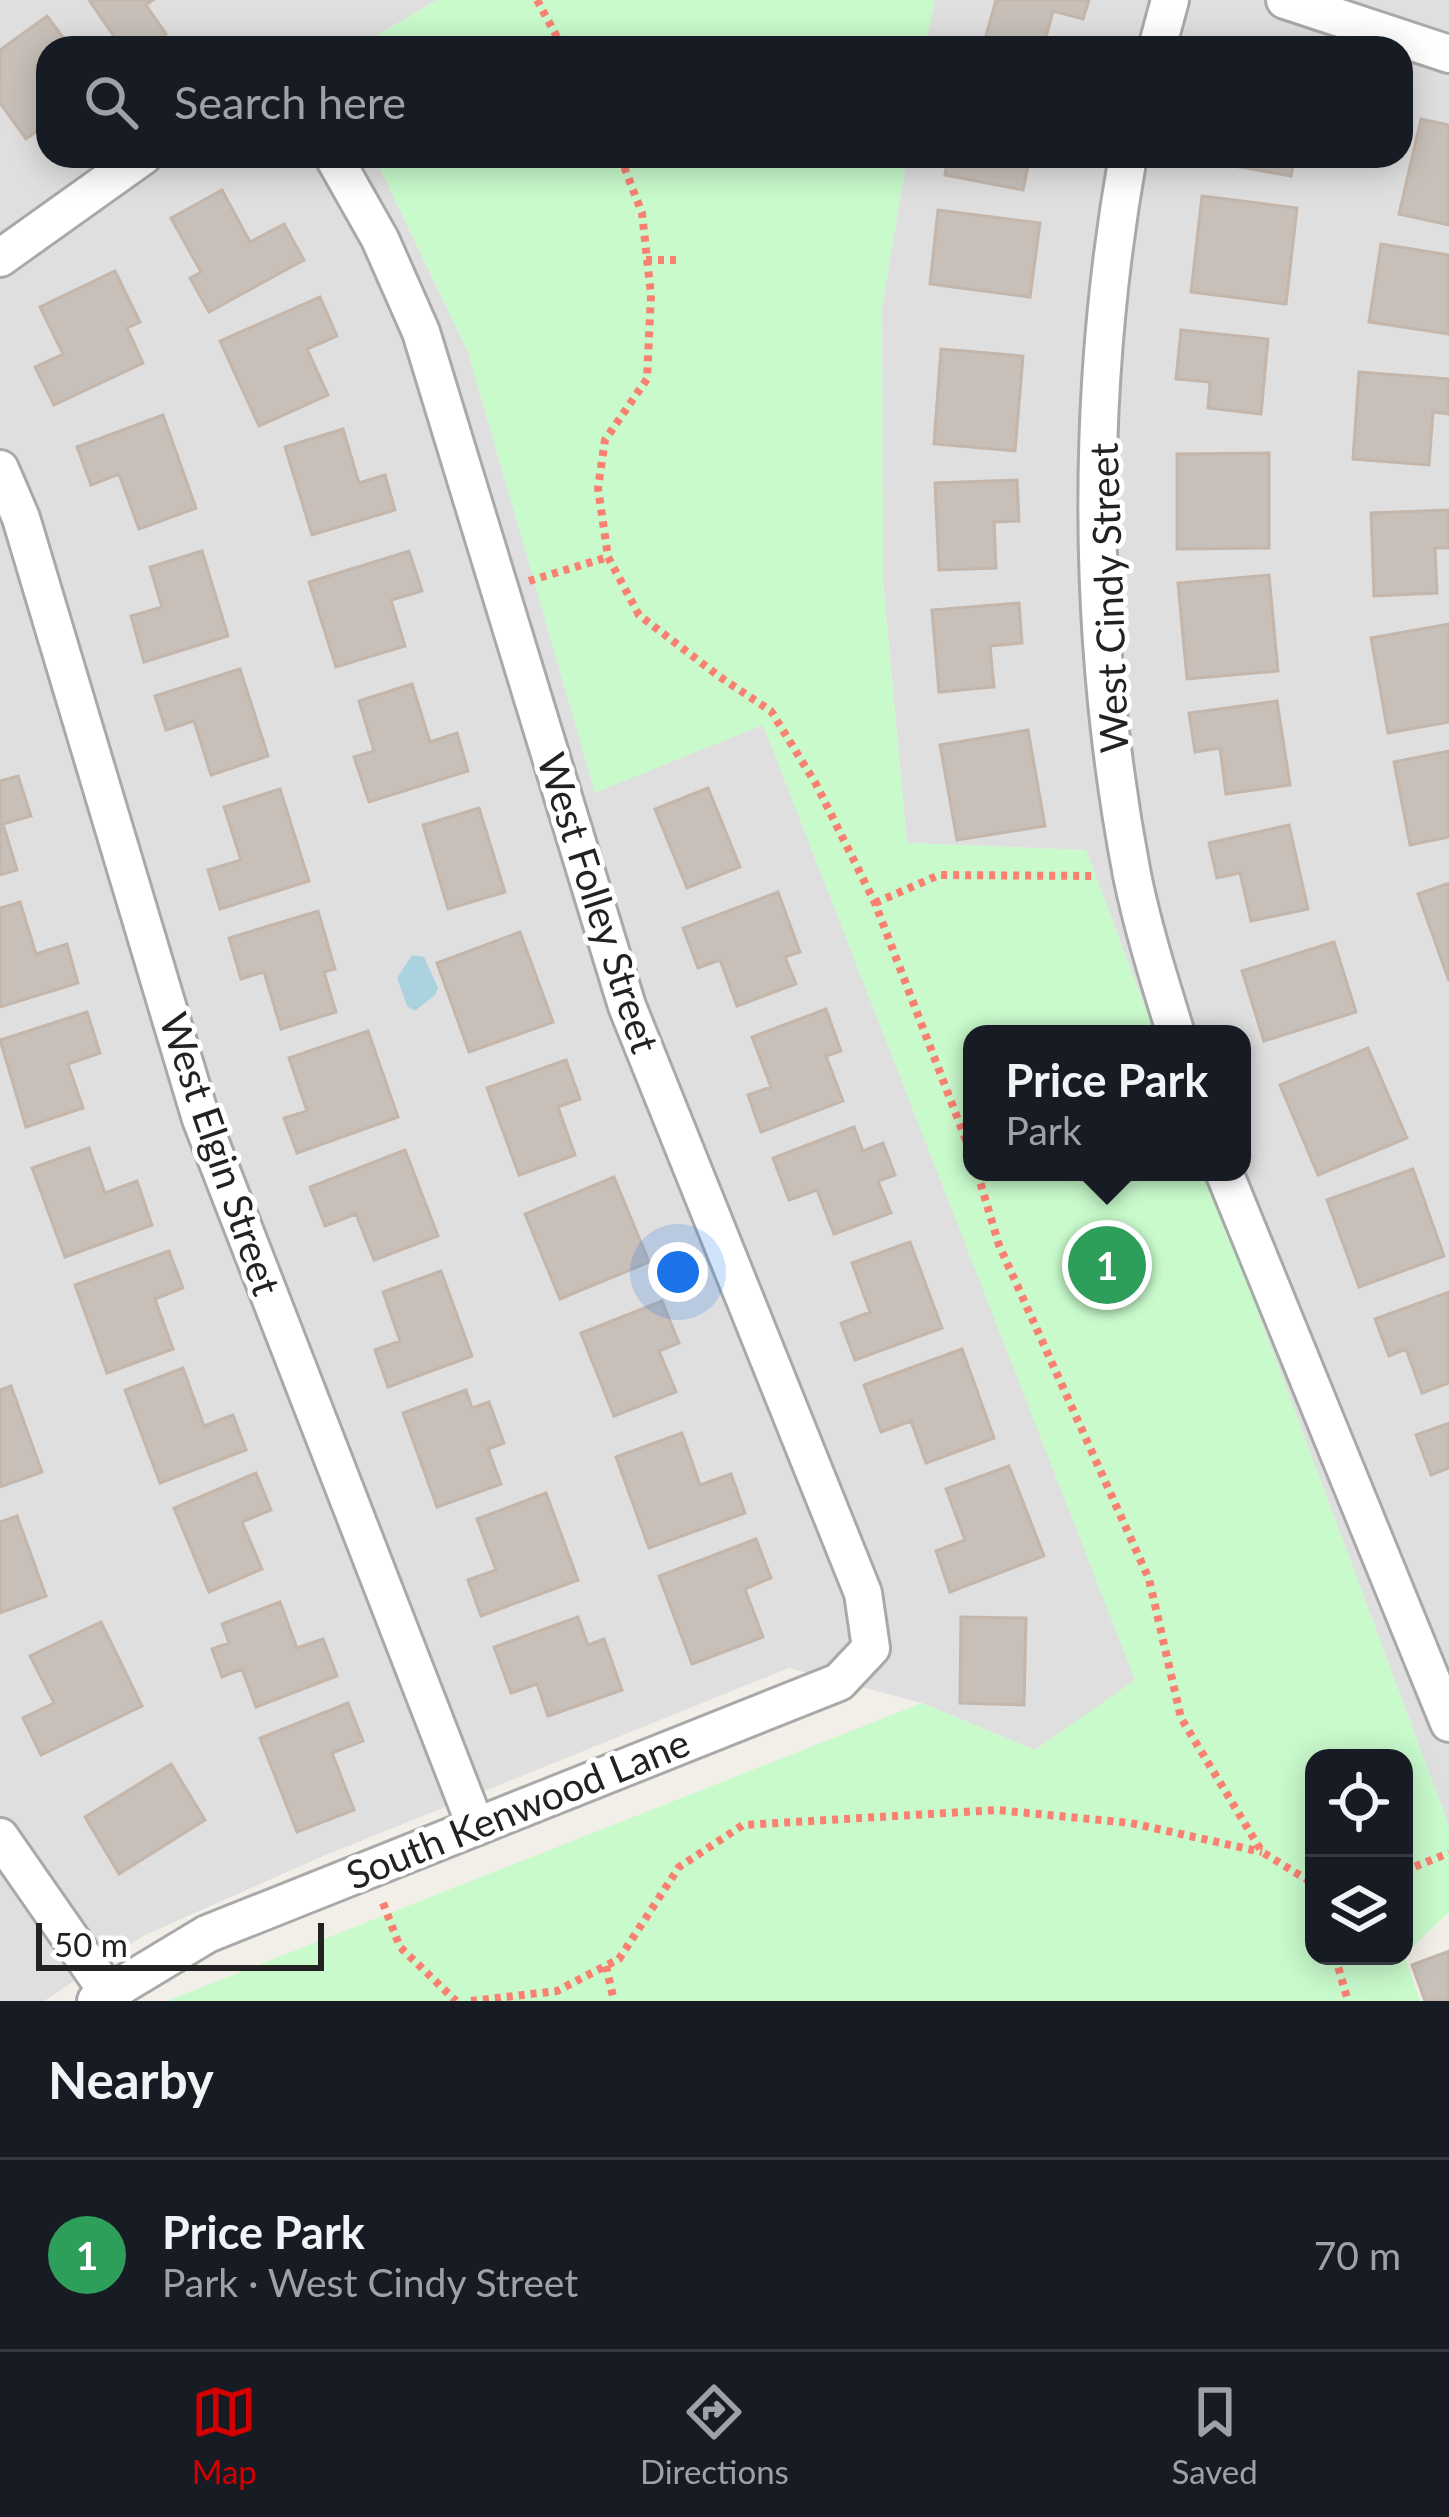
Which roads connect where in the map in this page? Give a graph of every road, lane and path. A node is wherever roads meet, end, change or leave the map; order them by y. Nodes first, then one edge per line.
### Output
1 (537, 0) edge
2 (1170, 0) edge
3 (1286, 0) edge
4 (556, 36) edge
5 (1160, 36) edge
6 (1395, 36) edge
7 (1413, 42) edge
8 (1449, 54) edge
9 (126, 168) edge
10 (340, 168) edge
11 (625, 168) edge
12 (1125, 168) edge
13 (0, 258) edge
14 (646, 260) junction
15 (680, 260) dead end
16 (0, 469) edge
17 (608, 557) junction
18 (500, 590) junction
19 (1132, 876) junction
20 (875, 903) junction
21 (1173, 1025) edge
22 (963, 1133) edge
23 (980, 1181) edge
24 (1228, 1181) edge
25 (872, 1648) joint
26 (1449, 1723) edge
27 (476, 1827) junction
28 (0, 1838) edge
29 (1262, 1852) junction
30 (1449, 1853) edge
31 (1413, 1867) edge
32 (369, 1868) junction
33 (1305, 1878) edge
34 (1338, 1965) edge
35 (606, 1966) junction
36 (102, 1996) edge
37 (456, 2001) edge
38 (471, 2001) edge
39 (614, 2001) edge
40 (1348, 2001) edge

1 - 4 path
2 - 5 street
3 - 6 street
7 - 8 street
9 - 13 street
10 - 18 street, West Folley Street
11 - 14 path
12 - 19 street, West Cindy Street
14 - 15 path
14 - 17 path
16 - 27 street, West Elgin Street
17 - 18 path
17 - 20 path
18 - 25 street, West Folley Street
19 - 20 path
19 - 21 street, West Cindy Street
20 - 22 path
23 - 29 path
24 - 26 street
25 - 27 street, South Kenwood Lane
27 - 32 street, South Kenwood Lane
28 - 36 street
29 - 33 path
29 - 35 path
30 - 31 path
32 - 36 street, South Kenwood Lane
32 - 37 path
34 - 40 path
35 - 38 path
35 - 39 path

